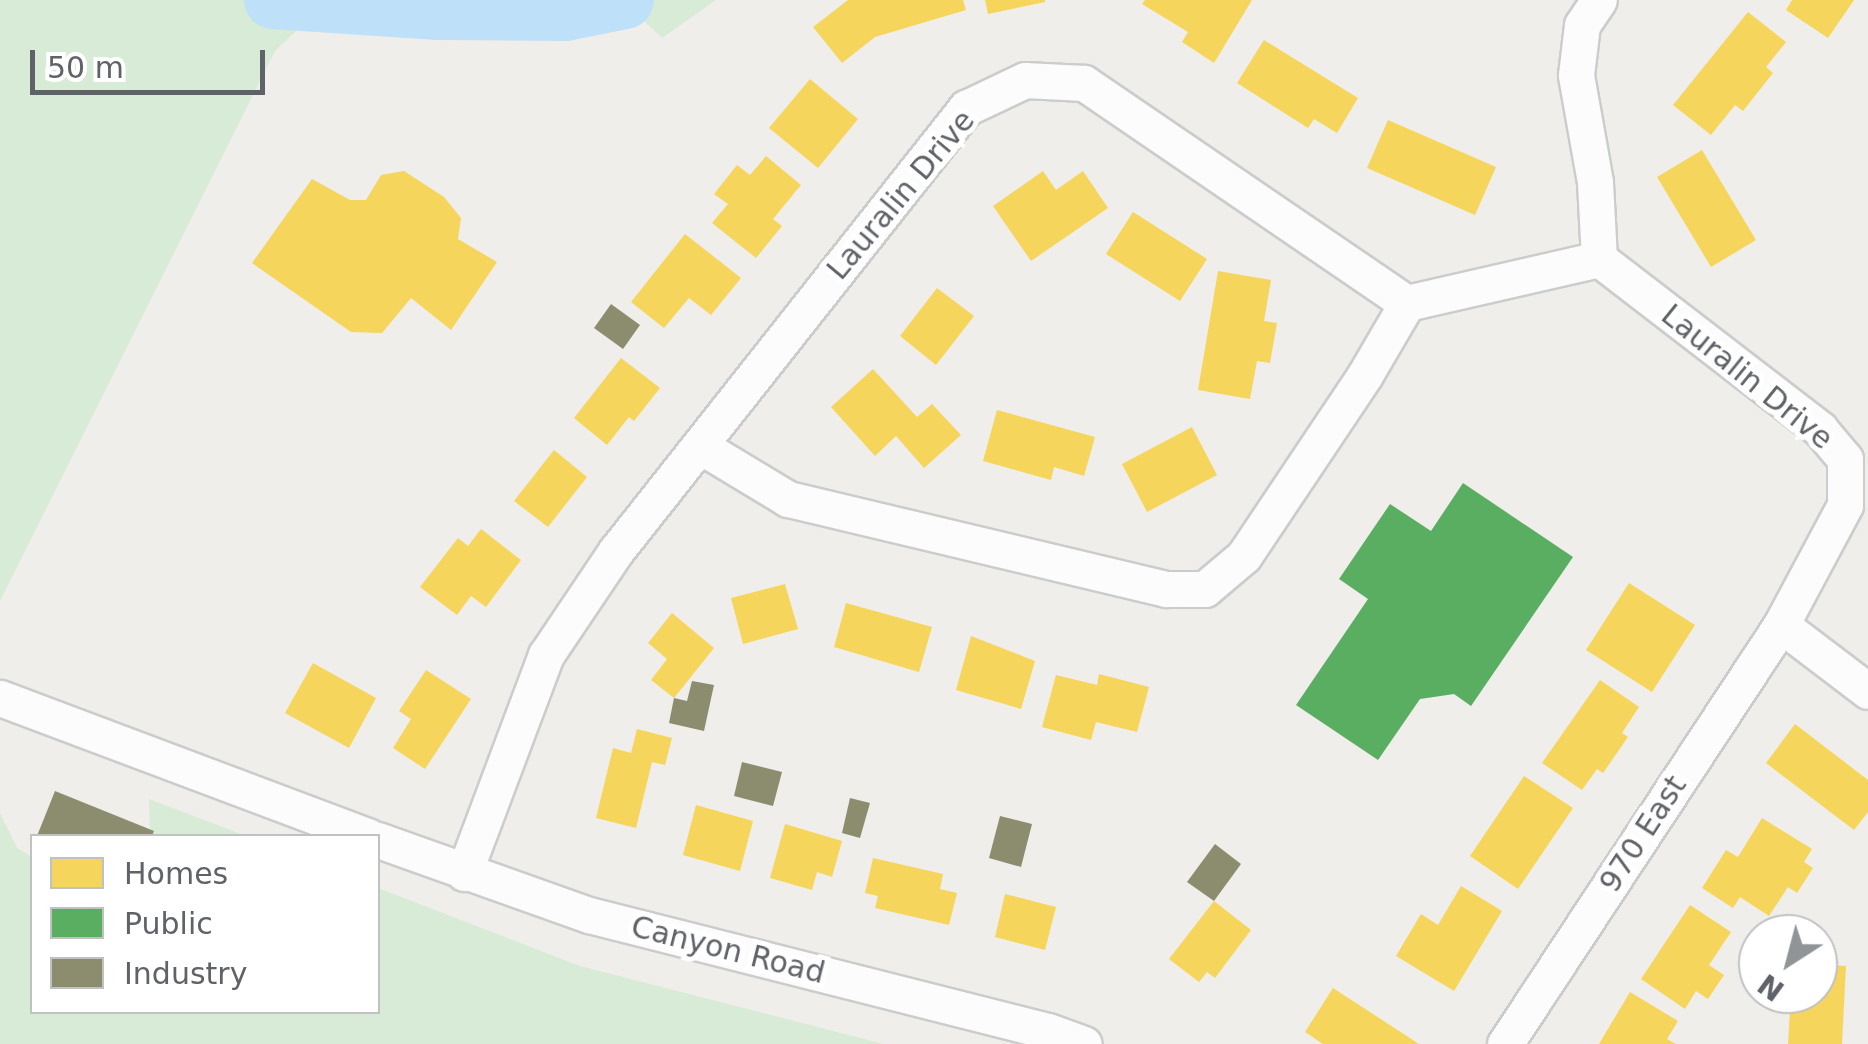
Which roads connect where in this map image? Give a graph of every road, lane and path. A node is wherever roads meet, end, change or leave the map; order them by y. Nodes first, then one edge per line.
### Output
1 (1599, 0) edge
2 (1599, 258) junction
3 (1407, 303) junction
4 (700, 446) junction
5 (1781, 624) junction
6 (1868, 691) edge
7 (0, 698) edge
8 (363, 834) edge
9 (380, 841) edge
10 (464, 873) junction
11 (1084, 1044) edge
12 (1505, 1044) edge

1 - 2 street
2 - 3 street
2 - 5 street, Lauralin Drive
3 - 4 street
3 - 4 street, Lauralin Drive
4 - 10 street, Lauralin Drive
5 - 6 street
5 - 12 street, 970 East
7 - 8 street
9 - 10 street, Canyon Road
10 - 11 street, Canyon Road

